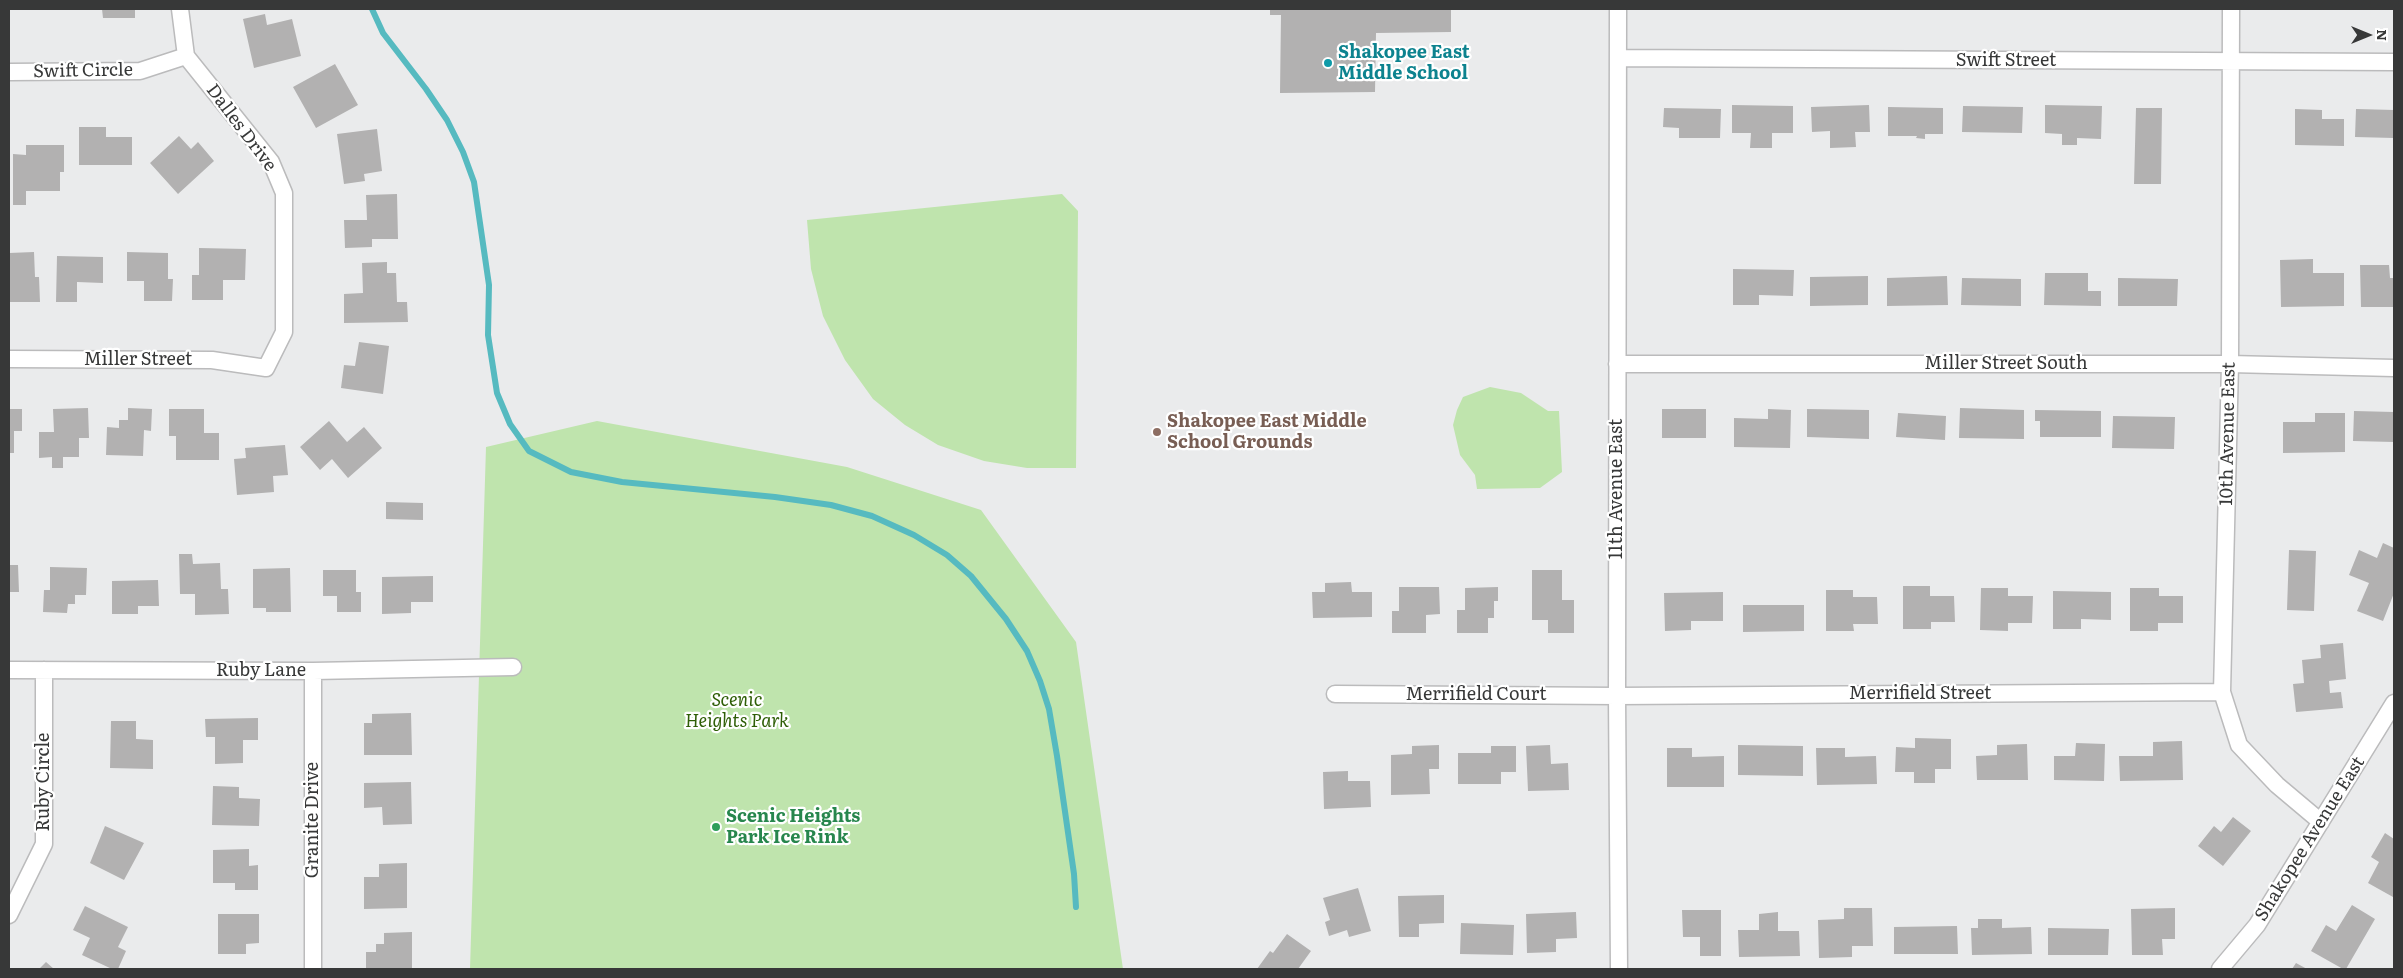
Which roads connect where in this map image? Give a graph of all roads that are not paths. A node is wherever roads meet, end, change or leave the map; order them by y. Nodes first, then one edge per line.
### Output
1 (180, 9) edge
2 (1618, 9) edge
3 (2231, 9) edge
4 (186, 56) junction
5 (1618, 58) junction
6 (2231, 62) junction
7 (2394, 62) edge
8 (9, 72) edge
9 (9, 359) edge
10 (1617, 364) junction
11 (2230, 364) junction
12 (266, 368) joint
13 (2394, 368) edge
14 (513, 667) dead end
15 (9, 670) edge
16 (44, 670) junction
17 (312, 671) junction
18 (2222, 692) junction
19 (1335, 694) dead end
20 (1617, 696) junction
21 (2394, 703) edge
22 (2321, 822) junction
23 (9, 915) edge
24 (314, 969) edge
25 (1619, 969) edge
26 (2220, 969) edge

1 - 4 street
2 - 5 street, 11th Avenue East
3 - 6 street, 10th Avenue East
4 - 8 street, Swift Circle
4 - 12 street, Dalles Drive
5 - 6 street, Swift Street
5 - 10 street, 11th Avenue East
6 - 7 street, Swift Street
6 - 11 street, 10th Avenue East
9 - 12 street, Miller Street
10 - 11 street, Miller Street South
10 - 20 street, 11th Avenue East
11 - 13 street, Miller Street South
11 - 18 street, 10th Avenue East
14 - 17 street, Ruby Lane
15 - 16 street, Ruby Lane
16 - 17 street, Ruby Lane
16 - 23 street, Ruby Circle
17 - 24 street, Granite Drive
18 - 20 street, Merrifield Street
18 - 22 street, 10th Avenue East
19 - 20 street, Merrifield Court
20 - 25 street, 11th Avenue East
21 - 22 street, Shakopee Avenue East
22 - 26 street, Shakopee Avenue East

